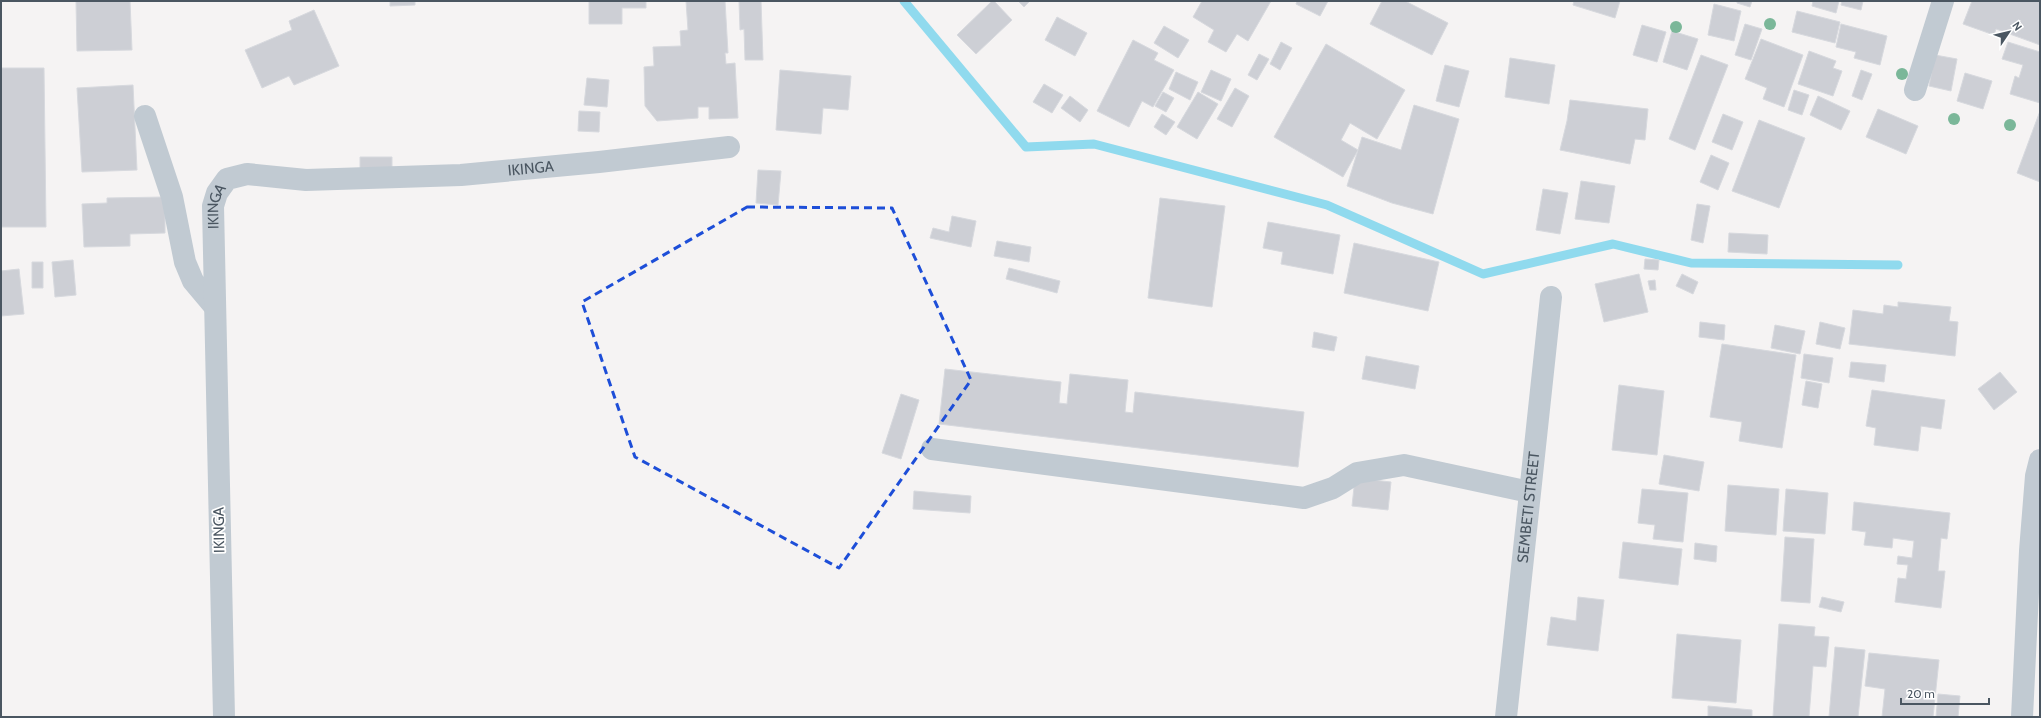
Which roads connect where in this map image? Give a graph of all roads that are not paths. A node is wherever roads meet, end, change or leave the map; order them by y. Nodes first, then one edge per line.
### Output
1 (1943, 1) edge
2 (1915, 90) dead end
3 (145, 116) dead end
4 (729, 147) dead end
5 (1551, 297) dead end
6 (214, 306) junction
7 (932, 449) dead end
8 (2040, 460) edge
9 (1529, 492) junction
10 (2034, 590) edge
11 (224, 717) edge
12 (1506, 717) edge
13 (2022, 717) edge

1 - 2 street
3 - 6 street
4 - 6 street, IKINGA
5 - 9 street, SEMBETI STREET
6 - 11 street, IKINGA
7 - 9 street
8 - 10 street
9 - 12 street, SEMBETI STREET
10 - 13 street

